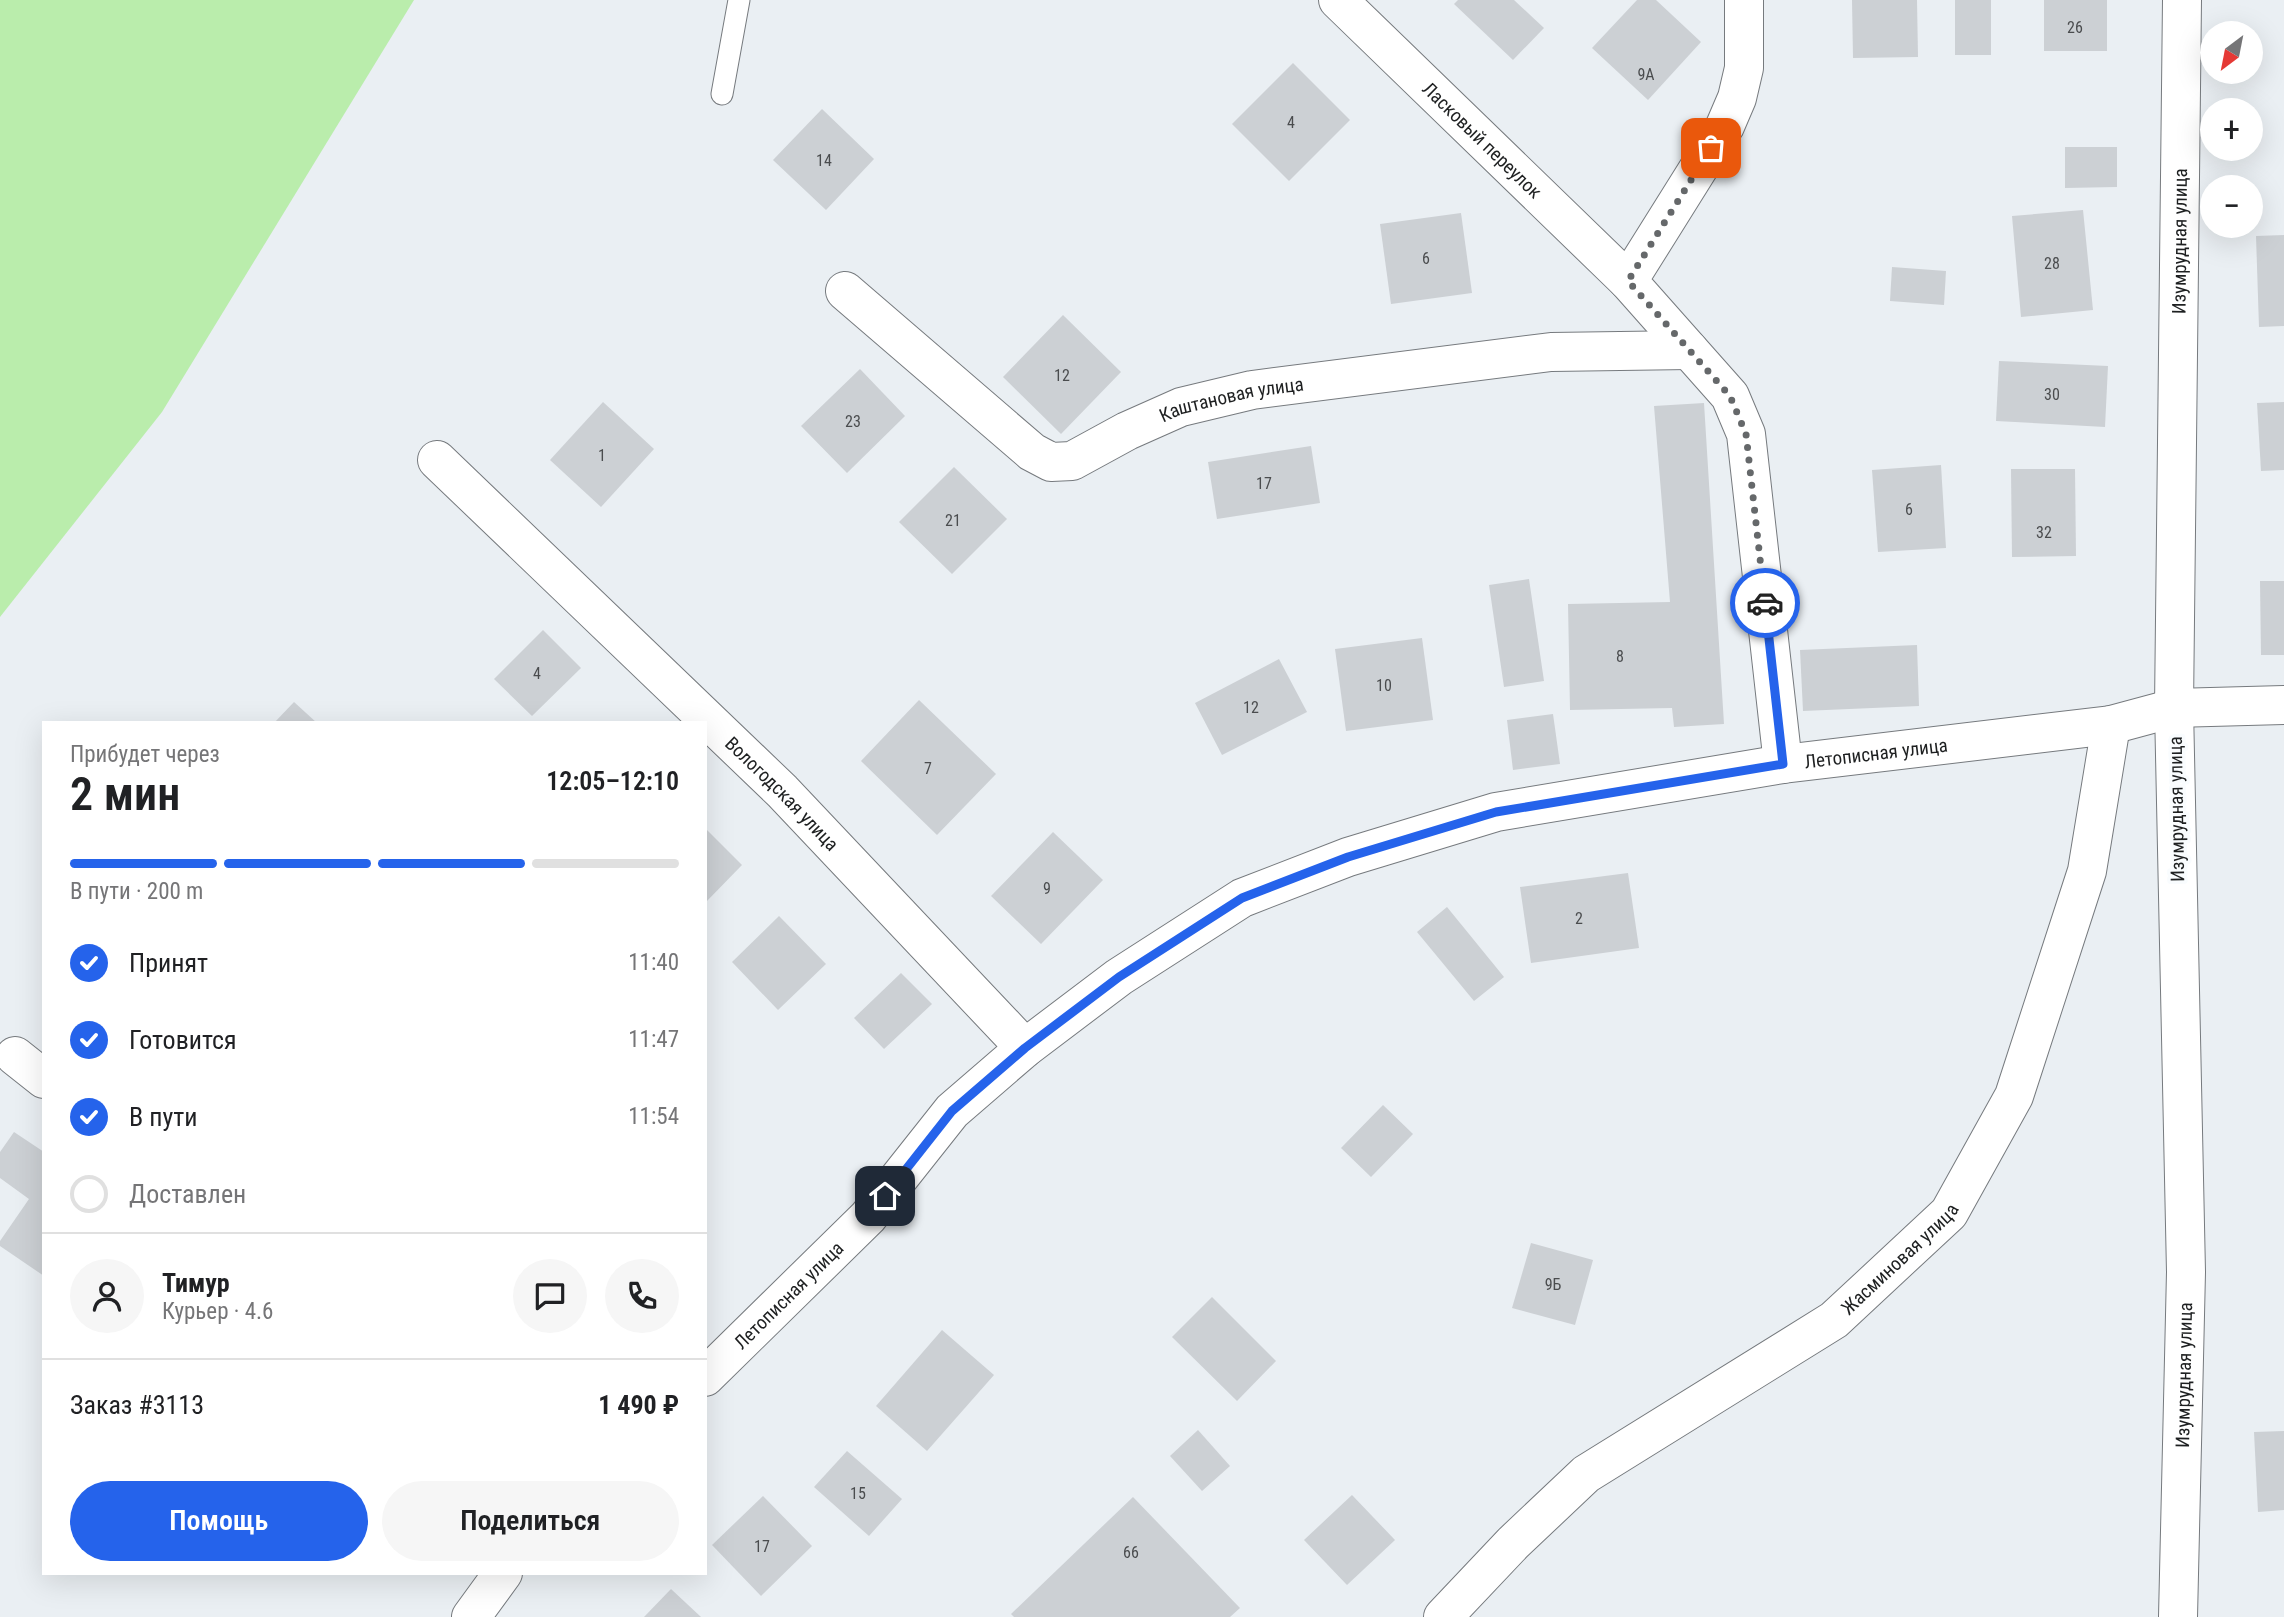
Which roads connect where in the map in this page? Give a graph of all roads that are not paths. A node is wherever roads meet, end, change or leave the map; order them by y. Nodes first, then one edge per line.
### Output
1 (739, 0) edge
2 (1338, 0) edge
3 (1744, 0) edge
4 (2182, 0) edge
5 (722, 94) dead end
6 (1628, 281) junction
7 (845, 291) dead end
8 (1689, 350) junction
9 (437, 460) dead end
10 (2284, 705) edge
11 (2174, 708) junction
12 (2111, 725) junction
13 (1783, 764) junction
14 (1025, 1048) junction
15 (707, 1375) edge
16 (502, 1575) edge
17 (471, 1617) edge
18 (1443, 1617) edge
19 (2178, 1617) edge

1 - 5 lane
2 - 6 street, Ласковый переулок
3 - 6 street
4 - 11 street, Изумрудная улица
6 - 8 street
7 - 8 street, Каштановая улица
8 - 13 street
9 - 14 street, Вологодская улица
10 - 11 street, Летописная улица
11 - 12 street, Летописная улица
11 - 19 street, Изумрудная улица
12 - 13 street, Летописная улица
12 - 18 street, Жасминовая улица
13 - 14 street, Летописная улица
14 - 15 street, Летописная улица
16 - 17 street

